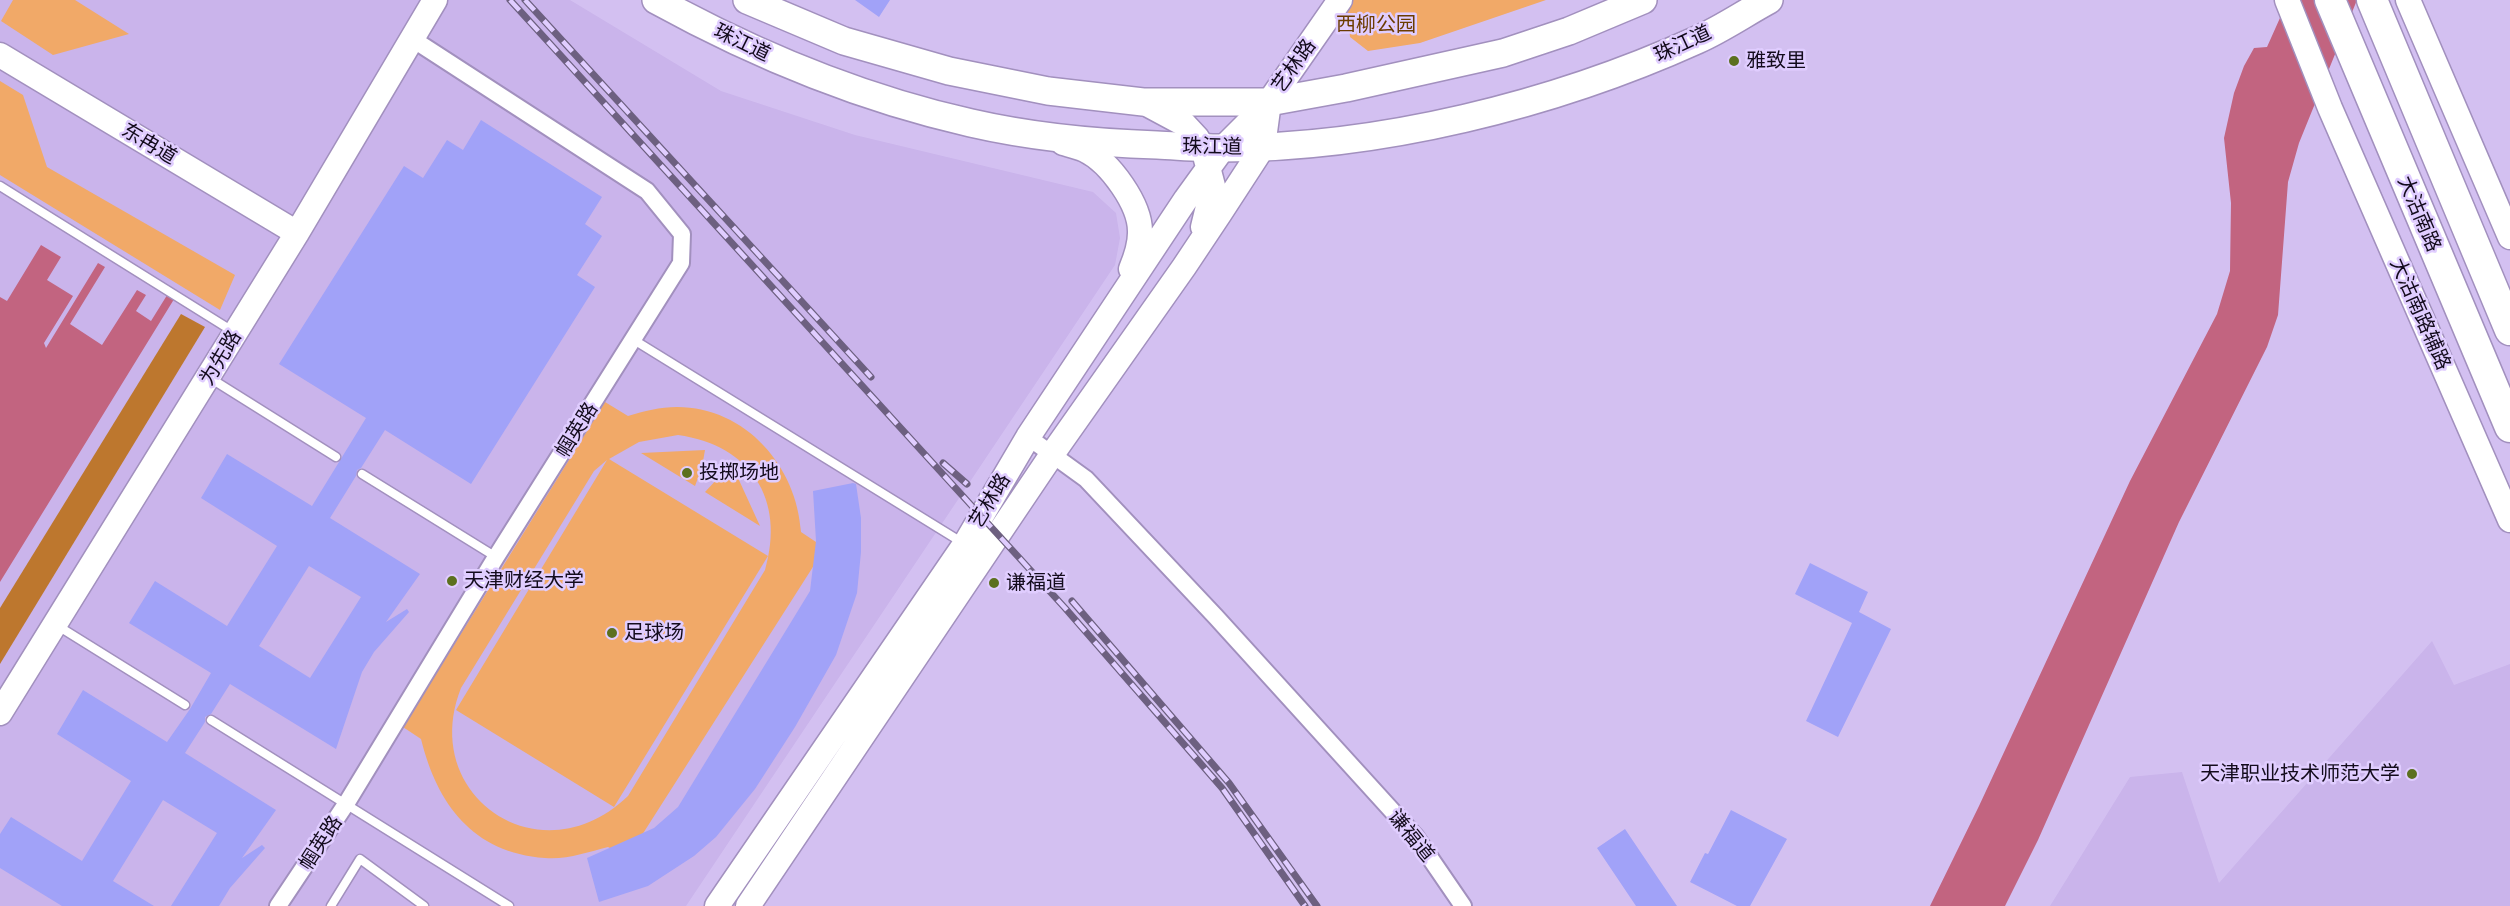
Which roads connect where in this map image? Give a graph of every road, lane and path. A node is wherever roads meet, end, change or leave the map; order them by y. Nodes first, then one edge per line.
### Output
1 (435, 0) edge
2 (656, 0) edge
3 (747, 0) edge
4 (1340, 0) edge
5 (1643, 0) edge
6 (1769, 0) edge
7 (2288, 0) edge
8 (2330, 0) edge
9 (2372, 0) edge
10 (2408, 0) edge
11 (411, 38) junction
12 (0, 55) edge
13 (1143, 102) junction
14 (1269, 102) junction
15 (1041, 136) junction
16 (1263, 147) junction
17 (1212, 154) junction
18 (0, 186) edge
19 (297, 233) junction
20 (2510, 237) edge
21 (1184, 267) junction
22 (1120, 296) junction
23 (2510, 330) edge
24 (236, 333) junction
25 (634, 340) junction
26 (209, 378) junction
27 (2510, 428) edge
28 (1028, 437) junction
29 (1053, 453) junction
30 (336, 457) dead end
31 (362, 474) dead end
32 (2510, 520) edge
33 (965, 544) junction
34 (496, 557) junction
35 (55, 624) junction
36 (185, 705) dead end
37 (0, 713) edge
38 (211, 720) dead end
39 (346, 804) junction
40 (278, 906) edge
41 (331, 906) edge
42 (424, 906) edge
43 (509, 906) edge
44 (717, 906) edge
45 (748, 906) edge
46 (1463, 906) edge

1 - 11 street, 为先路
2 - 15 main road, 珠江道
3 - 13 main road, 珠江道
4 - 14 street, 艺林路
5 - 14 main road, 珠江道
6 - 16 main road, 珠江道
7 - 32 street, 大沽南路辅路
8 - 27 highway, 大沽南路
9 - 23 highway, 大沽南路
10 - 20 street
11 - 19 street, 为先路
11 - 25 street, 帼英路
12 - 19 street, 东冉道
13 - 14 main road, 珠江道
13 - 17 street
14 - 16 street, 艺林路
14 - 17 street, 艺林路
15 - 17 main road, 珠江道
15 - 22 street
16 - 17 main road, 珠江道
16 - 21 street, 艺林路
17 - 21 street
17 - 22 street, 艺林路
18 - 24 lane
19 - 24 street, 为先路
21 - 29 street, 艺林路
22 - 28 street, 艺林路
24 - 26 street, 为先路
25 - 33 lane
25 - 34 street, 帼英路
26 - 30 lane
26 - 35 street, 为先路
28 - 29 street, 谦福道
28 - 33 street, 艺林路
29 - 45 street, 艺林路
29 - 46 street, 谦福道
31 - 34 lane
33 - 44 street, 艺林路
34 - 39 street, 帼英路
35 - 36 lane
35 - 37 street, 为先路
38 - 39 lane
39 - 40 street, 帼英路
39 - 43 lane
41 - 42 lane

